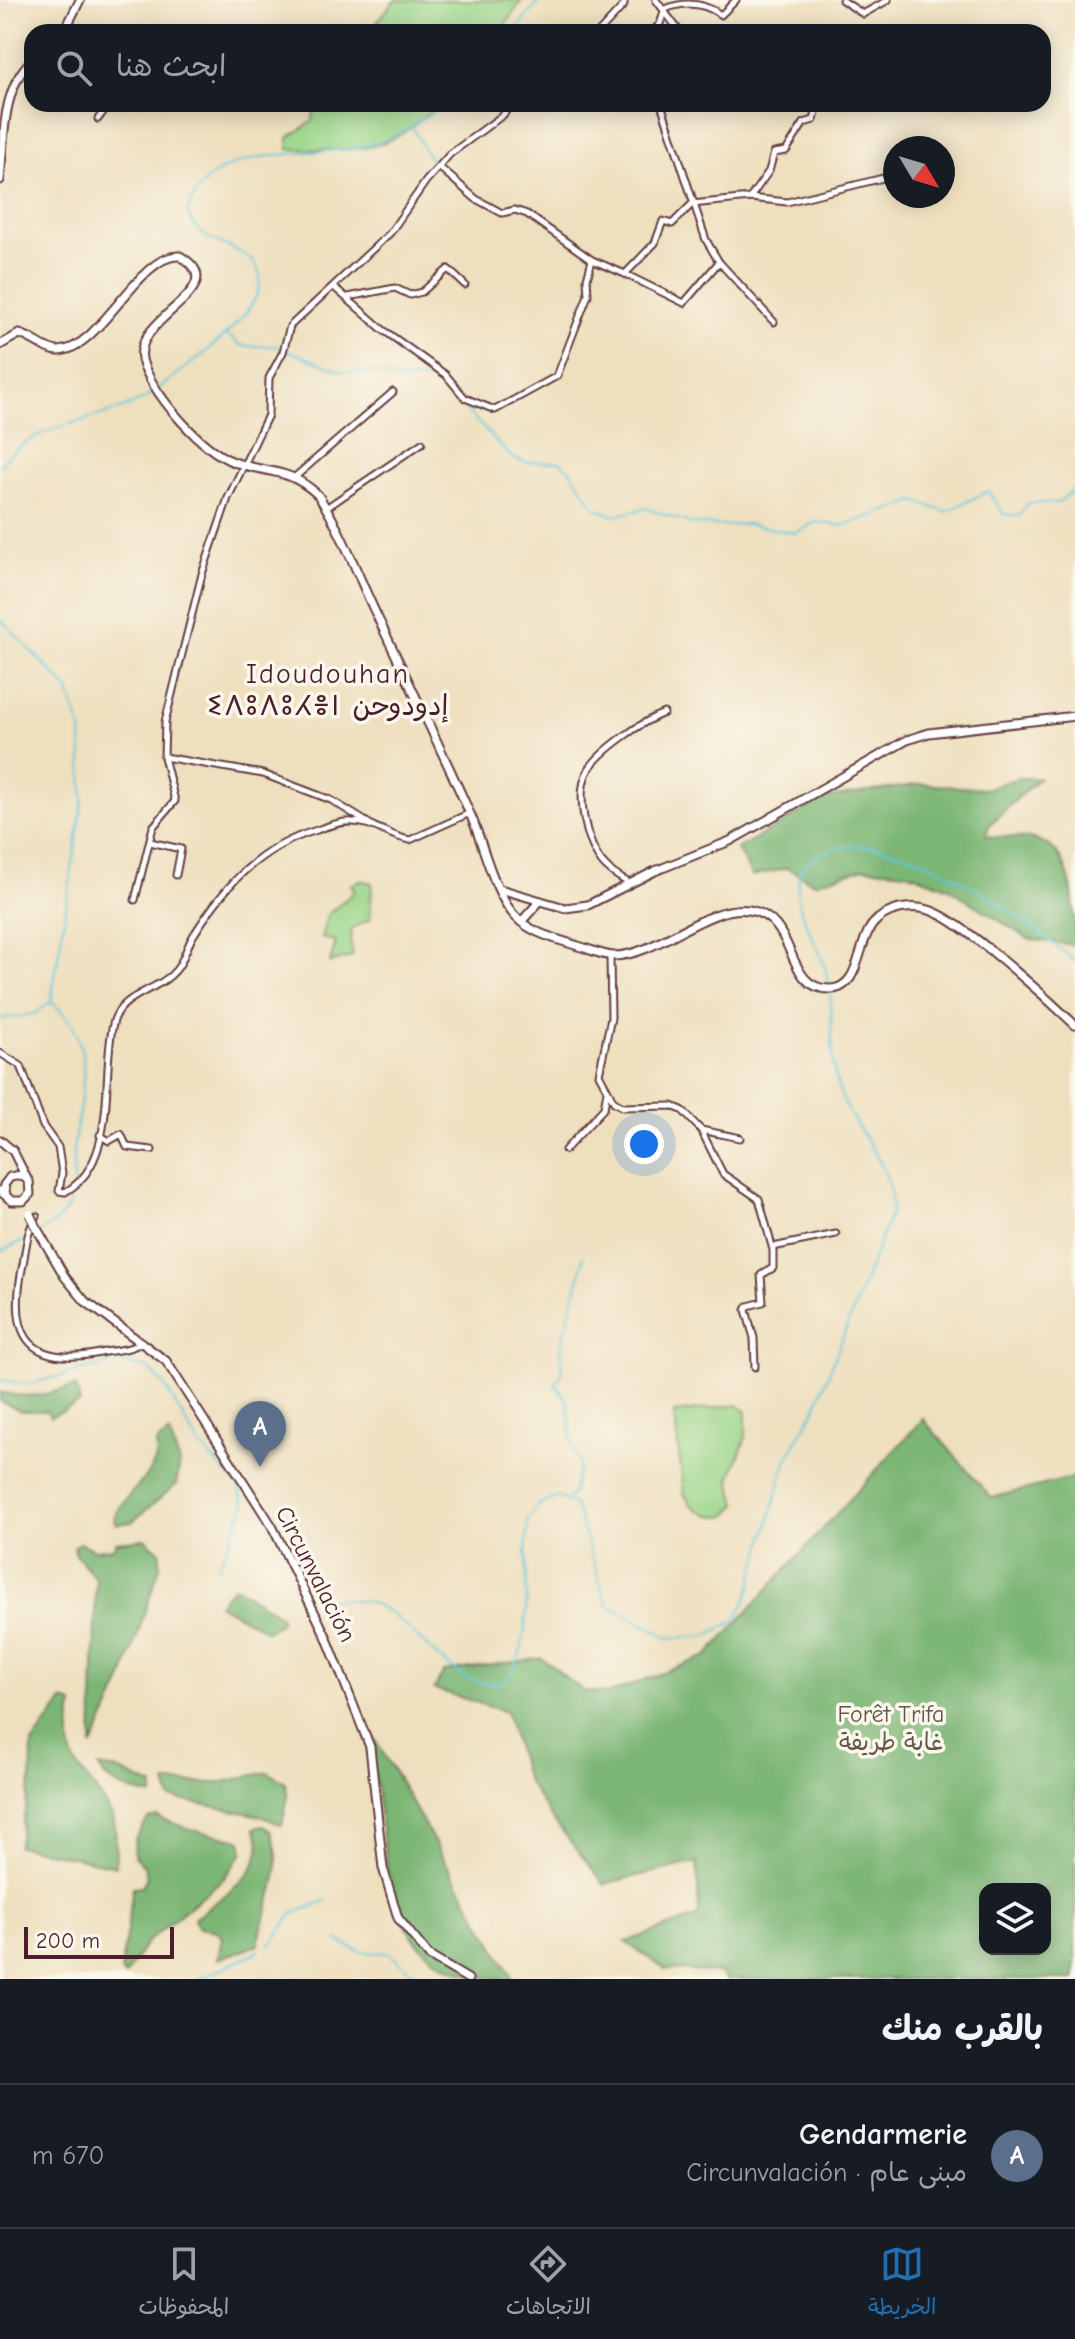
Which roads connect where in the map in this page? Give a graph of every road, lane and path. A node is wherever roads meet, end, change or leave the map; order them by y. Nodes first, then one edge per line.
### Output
1 (80, 0) edge
2 (624, 0) edge
3 (656, 0) edge
4 (736, 0) edge
5 (842, 0) edge
6 (888, 0) edge
7 (665, 9) junction
8 (70, 24) edge
9 (606, 24) edge
10 (660, 24) edge
11 (675, 24) edge
12 (24, 69) edge
13 (103, 112) edge
14 (502, 112) edge
15 (663, 112) edge
16 (816, 112) edge
17 (98, 119) dead end
18 (439, 167) junction
19 (883, 178) edge
20 (0, 180) edge
21 (750, 198) junction
22 (692, 204) junction
23 (592, 260) junction
24 (719, 262) junction
25 (625, 274) junction
26 (465, 285) dead end
27 (334, 287) junction
28 (348, 297) junction
29 (774, 322) dead end
30 (0, 345) edge
31 (393, 392) dead end
32 (422, 443) dead end
33 (242, 464) junction
34 (295, 477) junction
35 (326, 508) junction
36 (664, 713) dead end
37 (1075, 716) edge
38 (164, 757) junction
39 (470, 813) junction
40 (373, 826) junction
41 (150, 842) junction
42 (176, 875) dead end
43 (629, 883) junction
44 (500, 889) junction
45 (135, 900) dead end
46 (540, 901) junction
47 (521, 922) junction
48 (610, 956) junction
49 (1075, 1025) edge
50 (0, 1053) edge
51 (607, 1091) junction
52 (701, 1130) junction
53 (100, 1135) junction
54 (740, 1138) dead end
55 (2, 1141) edge
56 (152, 1150) dead end
57 (565, 1150) dead end
58 (6, 1179) edge
59 (27, 1179) junction
60 (6, 1196) edge
61 (28, 1196) junction
62 (32, 1215) junction
63 (836, 1234) dead end
64 (773, 1247) junction
65 (143, 1341) junction
66 (755, 1367) dead end
67 (468, 1979) edge

1 - 8 street
2 - 9 street
3 - 7 street
4 - 7 street
5 - 6 street
7 - 10 street
7 - 11 street
12 - 20 street
13 - 17 street
14 - 18 street
15 - 22 street
16 - 21 street
18 - 23 street
18 - 27 street
19 - 21 street
21 - 22 street
22 - 24 street
22 - 25 street
23 - 25 street
23 - 28 street
24 - 25 street
24 - 29 street
26 - 28 street
27 - 28 street
27 - 33 street
30 - 33 street
31 - 34 street
32 - 35 street
33 - 34 street
33 - 38 street
34 - 35 street
35 - 39 street
36 - 43 street
37 - 43 street
38 - 40 street
38 - 41 street
39 - 40 street
39 - 44 street
40 - 53 street
41 - 42 street
41 - 45 street
43 - 46 street
44 - 46 street
44 - 47 street
46 - 47 street
47 - 48 street
48 - 49 street
48 - 51 street
50 - 53 street
51 - 52 street
51 - 57 street
52 - 54 street
52 - 64 street
53 - 56 street
55 - 58 street
55 - 59 street
58 - 59 street
58 - 60 street
59 - 61 street
60 - 61 street
60 - 62 street
61 - 62 street
62 - 65 street, Circunvalación, bridge
62 - 65 street
63 - 64 street
64 - 66 street
65 - 67 street, Circunvalación

